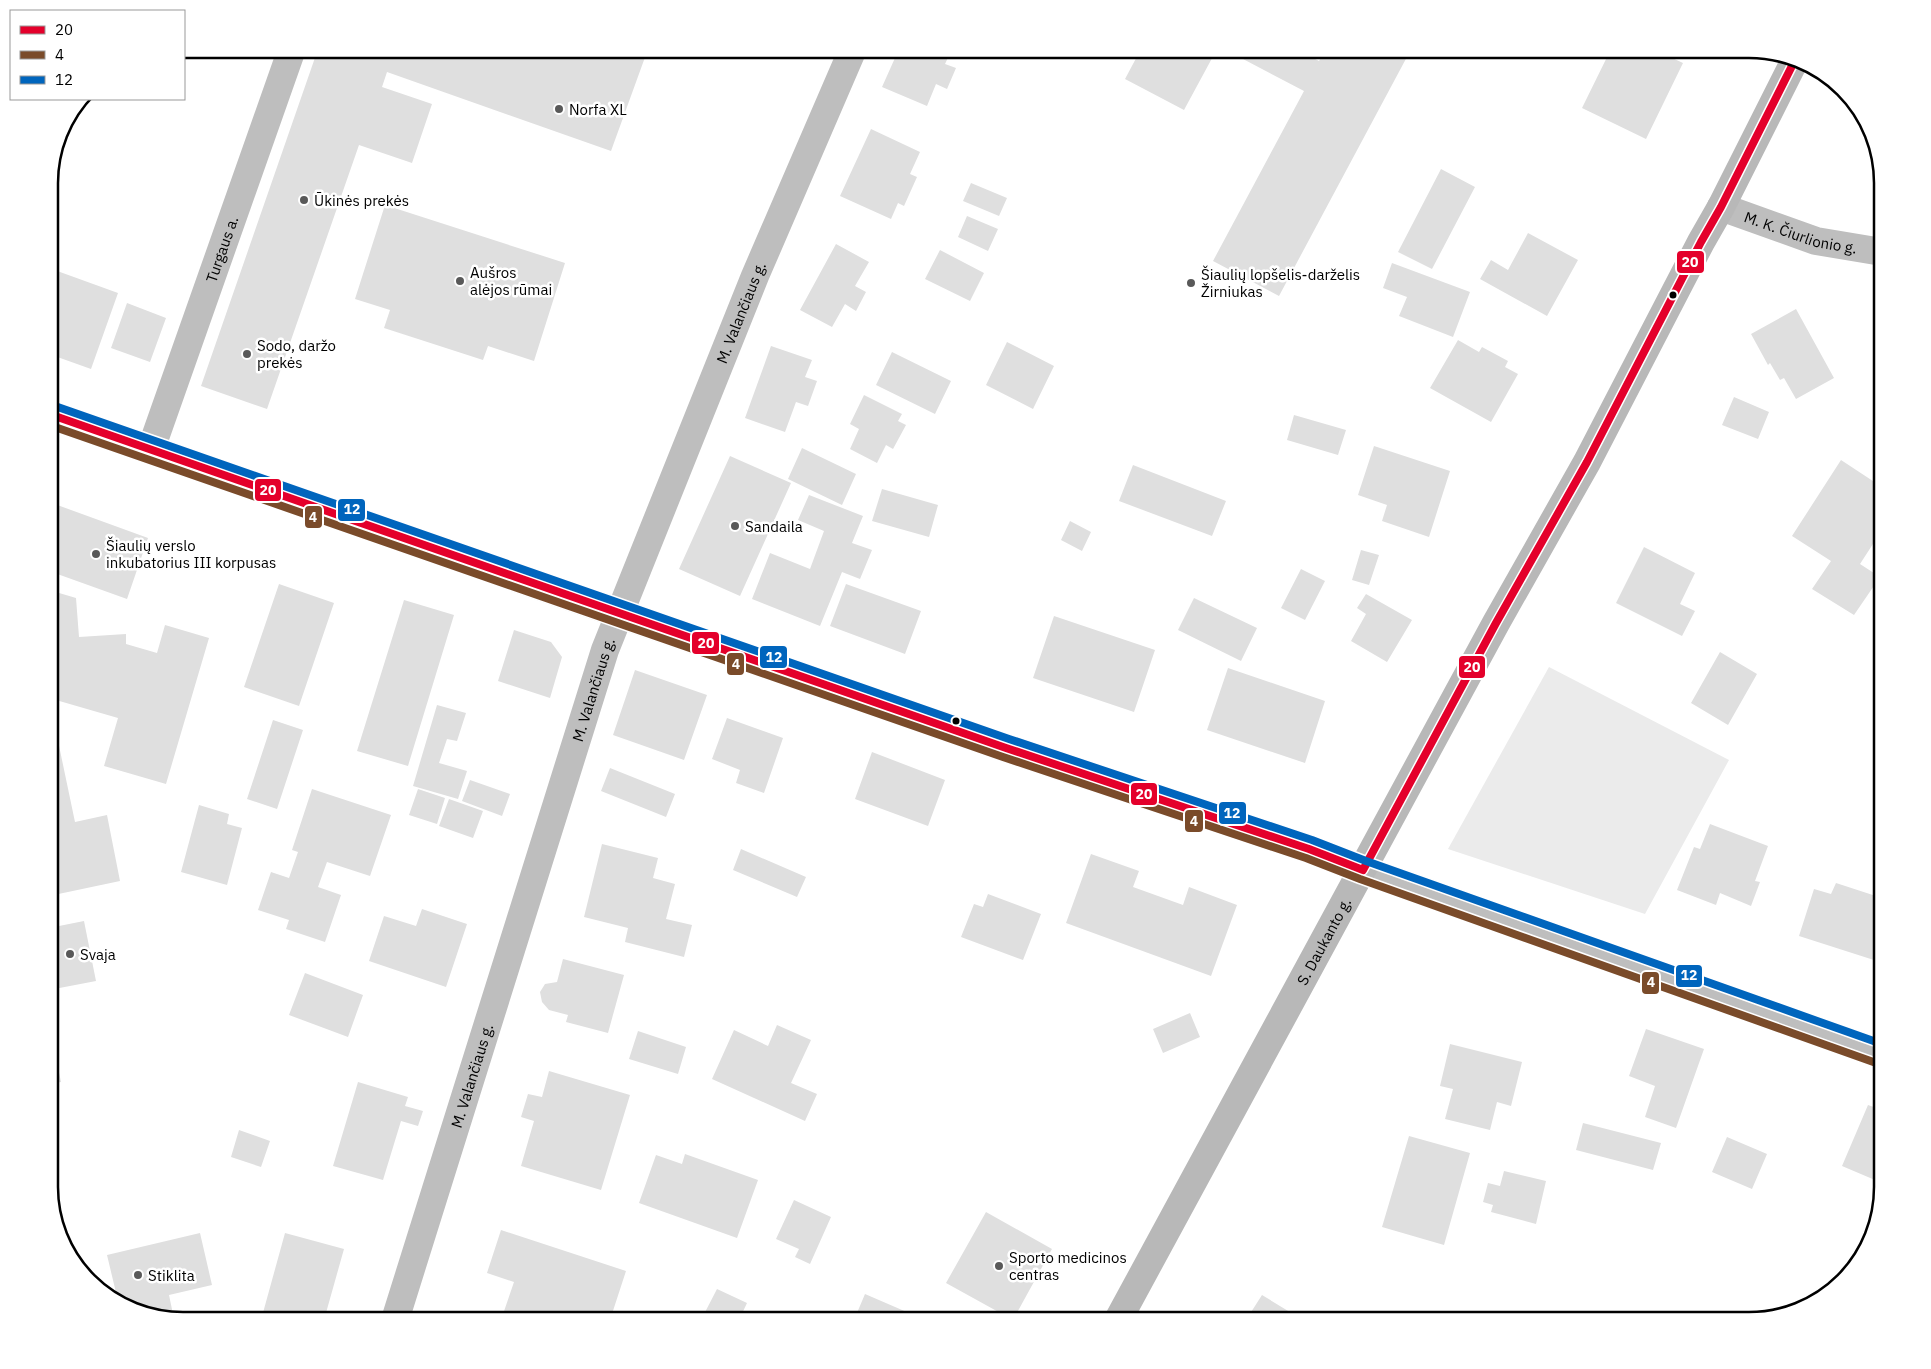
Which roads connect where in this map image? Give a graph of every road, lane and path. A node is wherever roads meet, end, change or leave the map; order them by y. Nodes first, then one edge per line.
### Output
1 (289, 58) edge
2 (849, 58) edge
3 (1792, 66) edge
4 (1721, 207) junction
5 (1874, 251) edge
6 (58, 417) edge
7 (151, 449) junction
8 (618, 614) junction
9 (1363, 870) junction
10 (1874, 1051) edge
11 (398, 1312) edge
12 (1122, 1312) edge

1 - 7 street, Turgaus a.
2 - 8 street, M. Valančiaus g.
3 - 4 main road, S. Daukanto g.
4 - 5 street, M. K. Čiurlionio g.
4 - 9 main road, S. Daukanto g.
6 - 7 street
7 - 8 street
8 - 9 street
8 - 11 street, M. Valančiaus g.
9 - 10 street
9 - 12 main road, S. Daukanto g.

